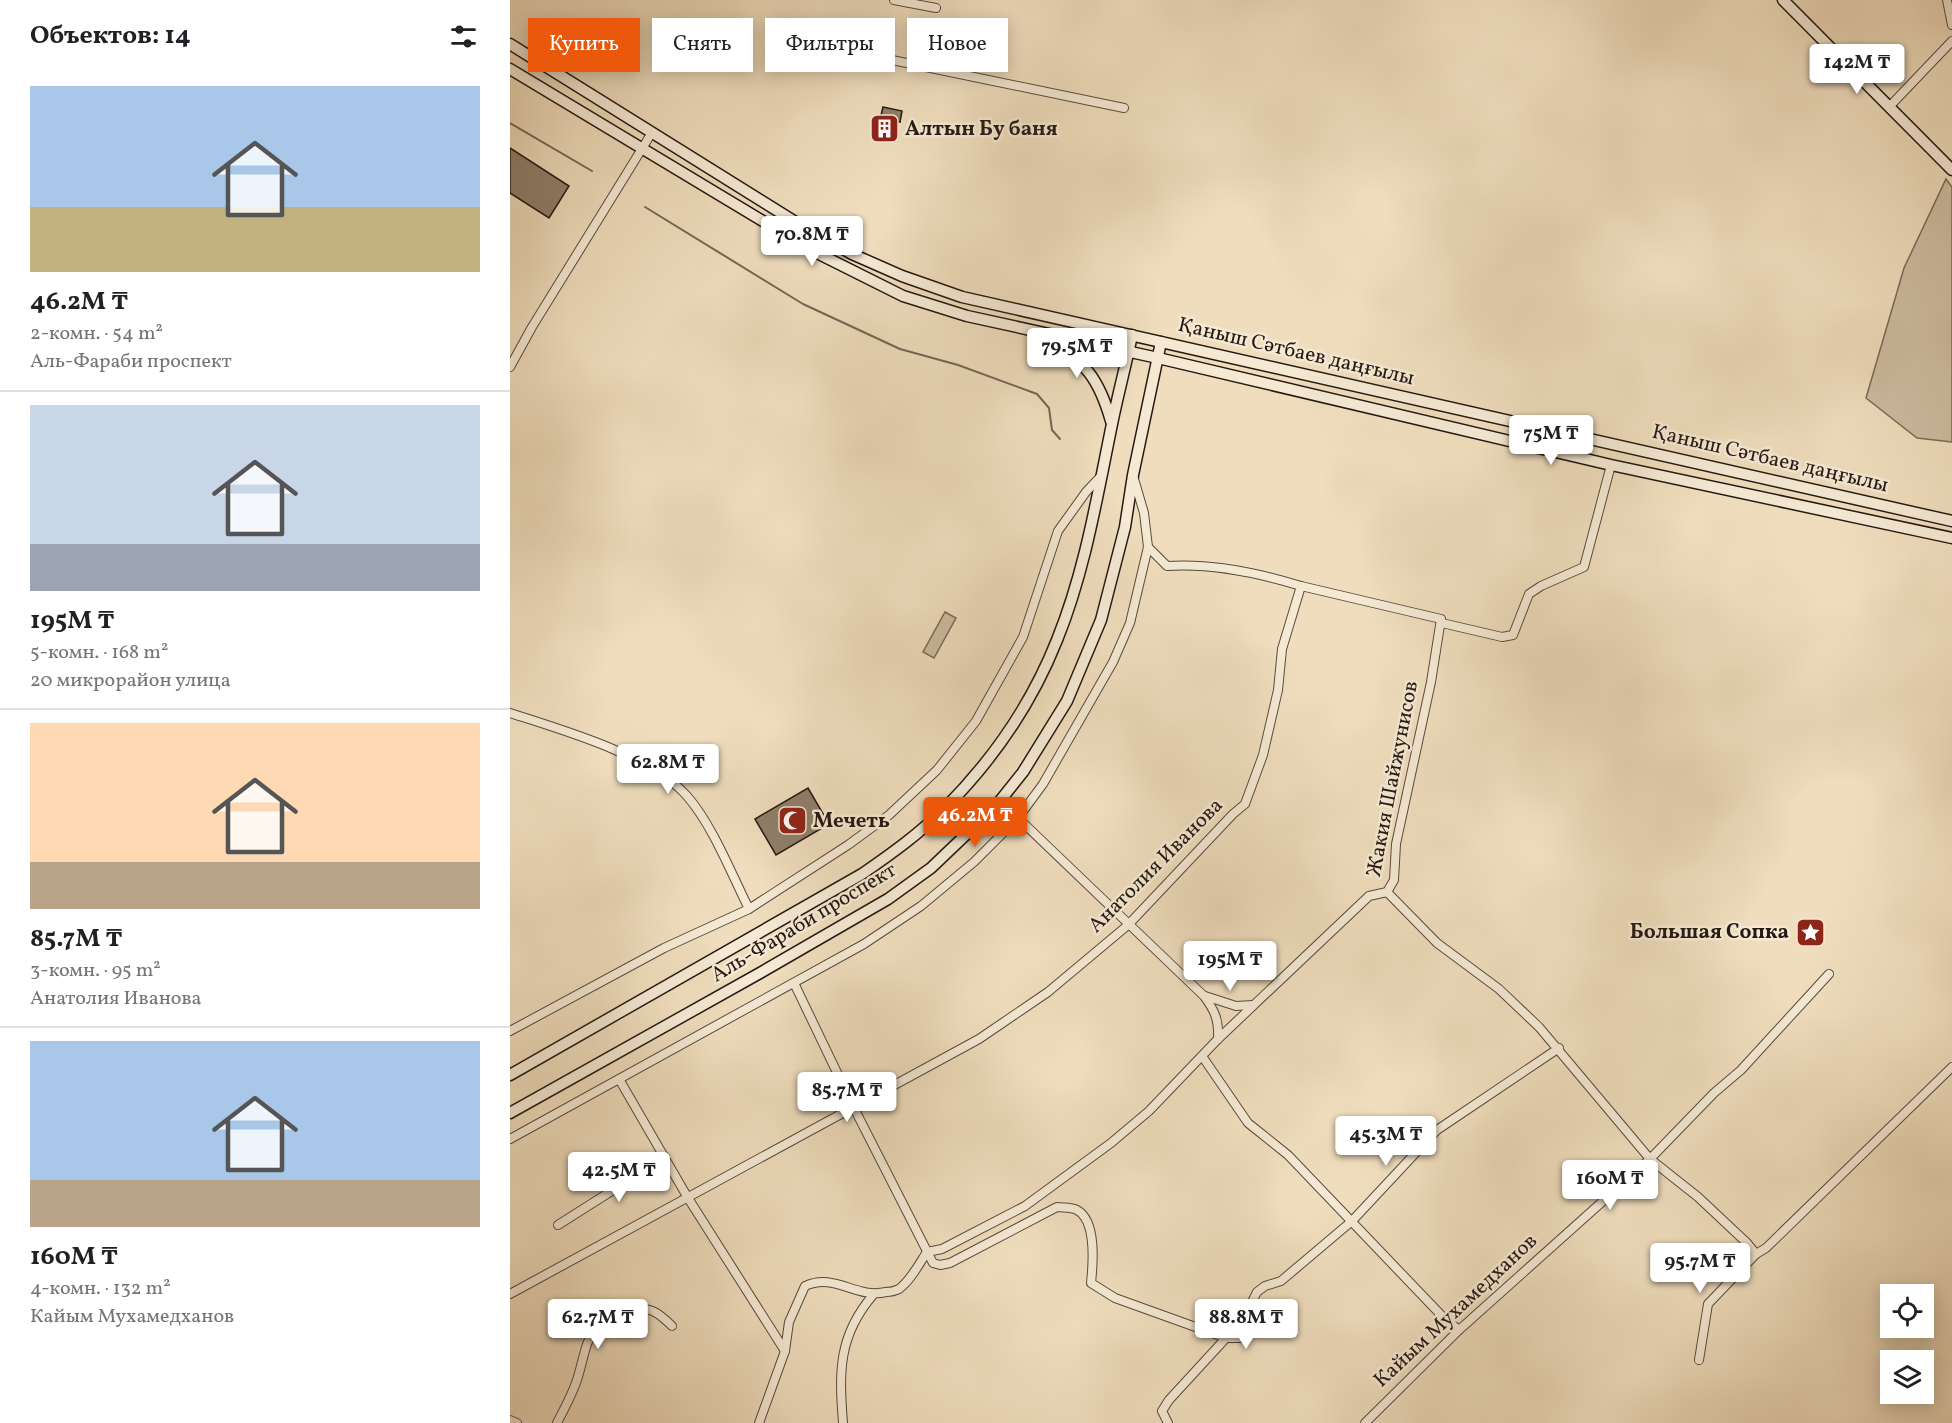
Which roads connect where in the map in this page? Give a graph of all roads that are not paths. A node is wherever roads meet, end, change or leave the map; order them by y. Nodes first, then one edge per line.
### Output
1 (894, 0) edge
2 (1783, 0) edge
3 (1947, 0) edge
4 (936, 8) dead end
5 (1952, 25) edge
6 (1952, 41) edge
7 (510, 44) edge
8 (895, 61) edge
9 (510, 69) edge
10 (1889, 107) junction
11 (1124, 108) dead end
12 (651, 134) junction
13 (641, 149) junction
14 (1952, 170) edge
15 (1043, 334) junction
16 (1132, 335) junction
17 (1161, 342) junction
18 (1129, 352) junction
19 (1158, 358) junction
20 (510, 367) edge
21 (1112, 423) junction
22 (1611, 465) junction
23 (1103, 474) junction
24 (1133, 475) junction
25 (1952, 521) edge
26 (1952, 538) edge
27 (1148, 547) junction
28 (1301, 586) junction
29 (1442, 621) junction
30 (510, 713) edge
31 (1018, 818) junction
32 (1387, 892) junction
33 (749, 909) junction
34 (1128, 925) junction
35 (1829, 974) dead end
36 (794, 982) junction
37 (1204, 996) junction
38 (1253, 1005) junction
39 (510, 1031) edge
40 (1218, 1039) junction
41 (1559, 1048) junction
42 (1202, 1056) junction
43 (1952, 1067) edge
44 (510, 1075) edge
45 (619, 1079) junction
46 (854, 1108) junction
47 (510, 1113) edge
48 (510, 1139) edge
49 (665, 1157) junction
50 (1650, 1159) junction
51 (688, 1198) junction
52 (1352, 1221) junction
53 (558, 1225) dead end
54 (927, 1252) junction
55 (1756, 1254) junction
56 (510, 1294) edge
57 (873, 1295) junction
58 (672, 1326) dead end
59 (1459, 1330) junction
60 (1226, 1338) junction
61 (785, 1351) junction
62 (1699, 1360) dead end
63 (510, 1420) edge
64 (517, 1423) edge
65 (557, 1423) edge
66 (759, 1423) edge
67 (843, 1423) edge
68 (1168, 1423) edge
69 (1365, 1423) edge

1 - 4 street
2 - 10 main road
3 - 5 street
6 - 10 street
7 - 12 main road, Қаныш Сәтбаев даңғылы
8 - 11 street
9 - 13 main road, Қаныш Сәтбаев даңғылы
10 - 14 main road
12 - 13 street
12 - 16 main road, Қаныш Сәтбаев даңғылы
13 - 15 main road, Қаныш Сәтбаев даңғылы
13 - 20 street
15 - 18 main road, Қаныш Сәтбаев даңғылы
15 - 21 main road
16 - 17 main road, Қаныш Сәтбаев даңғылы
16 - 18 main road, Аль-Фараби проспект
17 - 19 main road, Аль-Фараби проспект
17 - 25 main road, Қаныш Сәтбаев даңғылы
18 - 19 main road, Қаныш Сәтбаев даңғылы
18 - 21 main road, Аль-Фараби проспект
19 - 22 main road, Қаныш Сәтбаев даңғылы
19 - 24 main road, Аль-Фараби проспект
21 - 23 main road, Аль-Фараби проспект
22 - 26 main road, Қаныш Сәтбаев даңғылы
22 - 29 street
23 - 33 street
23 - 44 main road, Аль-Фараби проспект
24 - 27 street
24 - 47 main road, Аль-Фараби проспект
27 - 28 street
27 - 31 street
28 - 29 street
28 - 34 street, Анатолия Иванова
29 - 32 street, Жакия Шайжунисов
30 - 33 street
31 - 34 street
31 - 36 street
32 - 38 street, Жакия Шайжунисов
32 - 41 street
33 - 39 street
34 - 37 street
34 - 46 street, Анатолия Иванова
35 - 50 street, Кайым Мухамедханов
36 - 45 street
36 - 46 street
37 - 38 street
37 - 40 street
38 - 40 street, Жакия Шайжунисов
40 - 42 street, Жакия Шайжунисов
41 - 50 street
41 - 52 street
42 - 52 street
42 - 54 street, Жакия Шайжунисов
43 - 55 street
45 - 48 street
45 - 49 street
46 - 51 street, Анатолия Иванова
46 - 54 street
49 - 51 street
49 - 53 street
50 - 55 street
50 - 59 street, Кайым Мухамедханов
51 - 56 street, Анатолия Иванова
51 - 61 street
52 - 59 street
52 - 60 street
54 - 57 street
54 - 60 street
55 - 62 street
57 - 61 street
57 - 67 street
58 - 65 street
59 - 69 street, Кайым Мухамедханов
60 - 68 street
61 - 66 street
63 - 64 street

